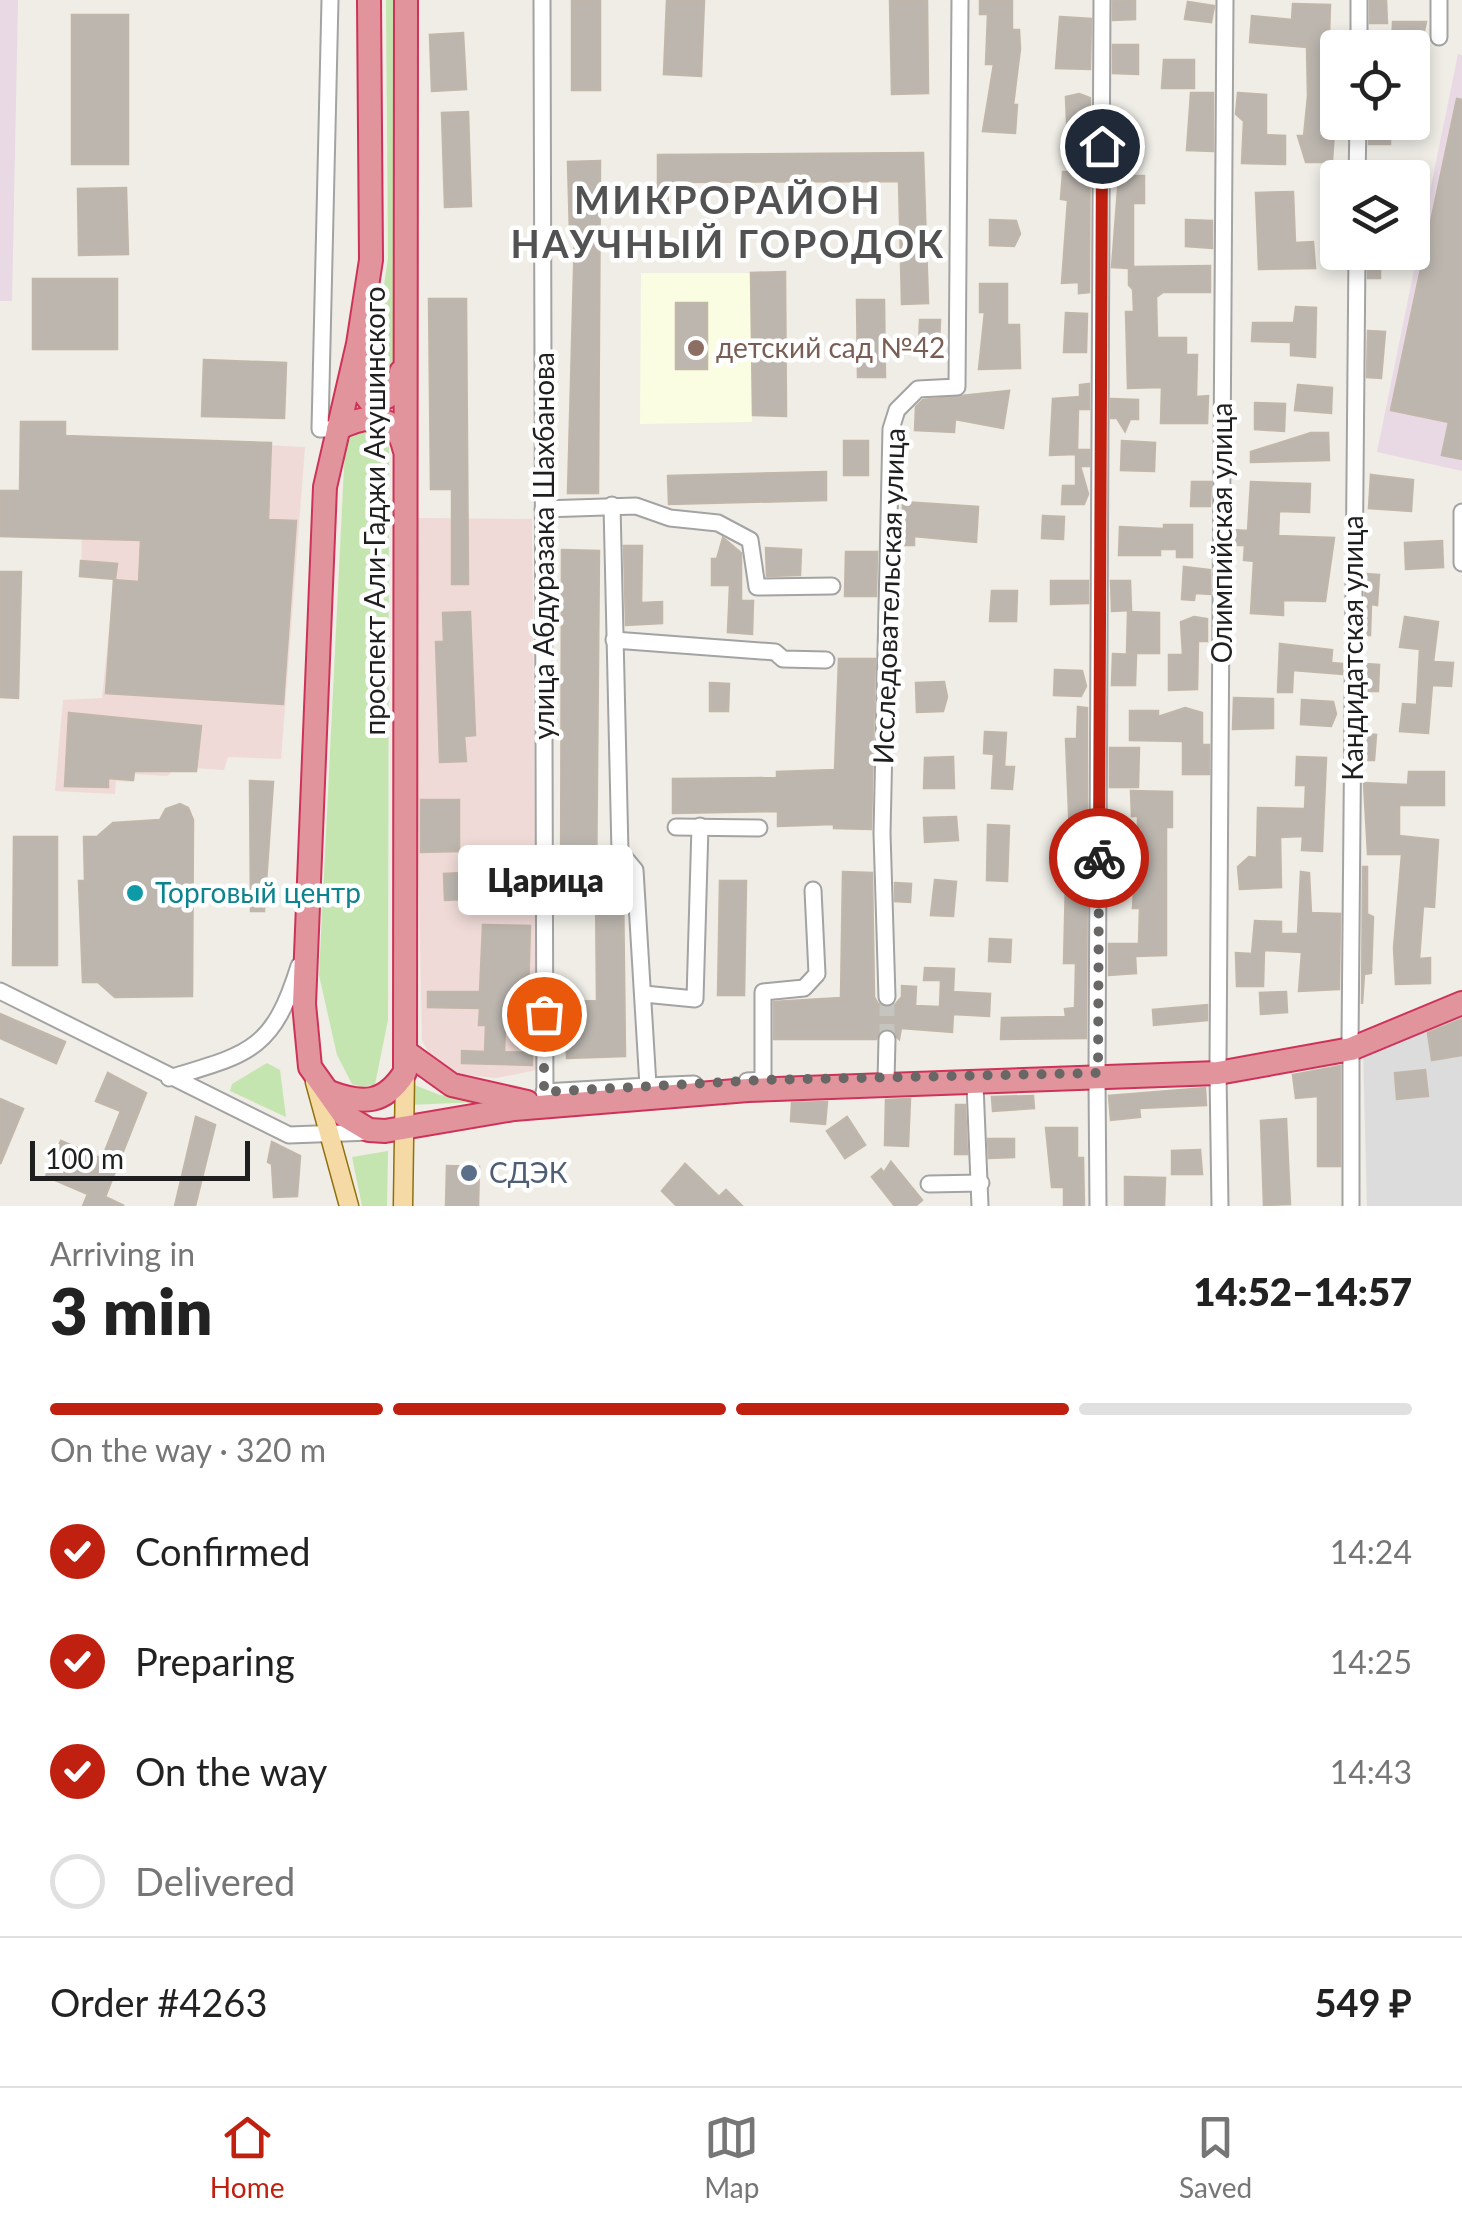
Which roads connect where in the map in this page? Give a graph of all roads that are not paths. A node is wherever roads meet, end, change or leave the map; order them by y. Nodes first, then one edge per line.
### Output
1 (330, 0) edge
2 (369, 0) edge
3 (406, 0) edge
4 (542, 0) edge
5 (960, 0) edge
6 (1102, 0) edge
7 (1225, 0) edge
8 (1359, 0) edge
9 (1439, 0) edge
10 (1358, 30) edge
11 (1438, 38) dead end
12 (1357, 270) edge
13 (358, 344) junction
14 (406, 354) junction
15 (338, 429) junction
16 (405, 451) junction
17 (612, 505) junction
18 (543, 509) junction
19 (1462, 512) edge
20 (1462, 563) edge
21 (832, 586) dead end
22 (614, 640) junction
23 (826, 660) dead end
24 (700, 826) junction
25 (676, 827) dead end
26 (759, 828) dead end
27 (813, 890) dead end
28 (304, 950) junction
29 (0, 991) edge
30 (644, 994) junction
31 (888, 997) tunnel mouth
32 (1462, 1000) edge
33 (887, 1039) tunnel mouth
34 (1350, 1046) junction
35 (406, 1062) junction
36 (310, 1067) junction
37 (1218, 1069) junction
38 (1097, 1077) junction
39 (169, 1078) junction
40 (762, 1080) junction
41 (886, 1081) junction
42 (975, 1085) junction
43 (648, 1086) junction
44 (329, 1092) junction
45 (544, 1099) junction
46 (395, 1130) junction
47 (330, 1136) junction
48 (980, 1182) junction
49 (929, 1184) dead end
50 (350, 1206) edge
51 (403, 1206) edge
52 (980, 1206) edge
53 (1098, 1206) edge
54 (1220, 1206) edge
55 (1351, 1206) edge

1 - 15 street
2 - 13 highway, проспект Али-Гаджи Акушинского
3 - 14 highway, проспект Али-Гаджи Акушинского
4 - 18 street, улица Абдуразака Шахбанова
5 - 31 street, Исследовательская улица
6 - 38 street
7 - 37 street, Олимпийская улица
8 - 10 street
9 - 11 street
12 - 34 street, Кандидатская улица
13 - 14 highway
13 - 15 highway, проспект Али-Гаджи Акушинского
14 - 16 highway, проспект Али-Гаджи Акушинского
15 - 16 highway
15 - 28 highway, проспект Али-Гаджи Акушинского
16 - 35 highway, проспект Али-Гаджи Акушинского
17 - 18 street
17 - 21 street
17 - 22 street
18 - 45 street, улица Абдуразака Шахбанова
19 - 20 street
22 - 23 street
22 - 30 street
24 - 25 street
24 - 26 street
24 - 30 street
27 - 40 street
28 - 36 highway, проспект Али-Гаджи Акушинского
28 - 39 street
29 - 39 street
30 - 43 street
32 - 34 highway
33 - 41 street
34 - 37 highway
34 - 55 street, Кандидатская улица
35 - 44 highway
35 - 45 highway
35 - 46 main road
36 - 44 highway
36 - 47 main road, проспект Али-Гаджи Акушинского
37 - 38 highway
37 - 54 street, Олимпийская улица
38 - 41 street
38 - 42 highway
38 - 53 street
39 - 47 street
40 - 41 street
40 - 43 street
42 - 45 highway
42 - 48 street
43 - 45 street
44 - 46 highway
45 - 46 highway
46 - 47 street
46 - 51 main road
47 - 50 main road, проспект Али-Гаджи Акушинского
48 - 49 street
48 - 52 street

